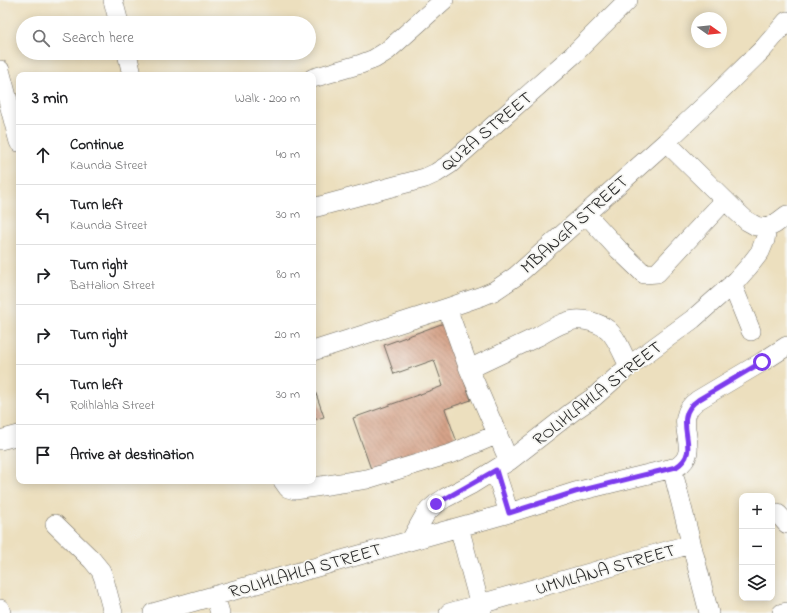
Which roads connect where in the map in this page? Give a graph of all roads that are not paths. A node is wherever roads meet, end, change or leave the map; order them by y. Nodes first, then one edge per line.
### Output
1 (114, 0) edge
2 (444, 0) edge
3 (628, 0) edge
4 (117, 16) edge
5 (787, 21) edge
6 (129, 60) edge
7 (0, 70) edge
8 (131, 72) edge
9 (316, 77) edge
10 (16, 131) edge
11 (666, 142) junction
12 (725, 200) junction
13 (316, 207) edge
14 (586, 214) junction
15 (787, 215) edge
16 (767, 228) junction
17 (732, 284) junction
18 (447, 308) junction
19 (751, 331) dead end
20 (787, 346) edge
21 (316, 350) edge
22 (629, 366) junction
23 (469, 368) junction
24 (498, 434) junction
25 (16, 436) edge
26 (0, 440) edge
27 (502, 466) junction
28 (672, 468) junction
29 (285, 484) edge
30 (509, 513) junction
31 (55, 524) dead end
32 (459, 527) junction
33 (411, 540) junction
34 (691, 544) junction
35 (218, 604) edge
36 (0, 609) edge
37 (481, 609) edge
38 (787, 612) edge
39 (1, 613) edge
40 (113, 613) edge
41 (153, 613) edge
42 (449, 613) edge
43 (709, 613) edge
44 (782, 613) edge

1 - 4 street
2 - 9 street
3 - 13 street, QUZA STREET
5 - 11 street, MBANGA STREET
6 - 8 street
7 - 10 street
11 - 12 street
11 - 14 street, MBANGA STREET
12 - 14 street
12 - 16 street
14 - 18 street, MBANGA STREET
15 - 16 street
16 - 17 street, ROLIHLAHLA STREET
17 - 19 street
17 - 22 street, ROLIHLAHLA STREET
18 - 21 street, MBANGA STREET
18 - 23 street
20 - 28 street
22 - 23 street
22 - 27 street, ROLIHLAHLA STREET
23 - 24 street
24 - 27 street
24 - 29 street
25 - 26 street
27 - 30 street
27 - 33 street, ROLIHLAHLA STREET
28 - 30 street, ROLIHLAHLA STREET
28 - 34 street
30 - 32 street, ROLIHLAHLA STREET
31 - 40 street
32 - 33 street, ROLIHLAHLA STREET
32 - 37 street
33 - 35 street, ROLIHLAHLA STREET
34 - 37 street, UMVILANA STREET
34 - 43 street
35 - 41 street, ROLIHLAHLA STREET
36 - 39 street
37 - 42 street, UMVILANA STREET
38 - 44 street

